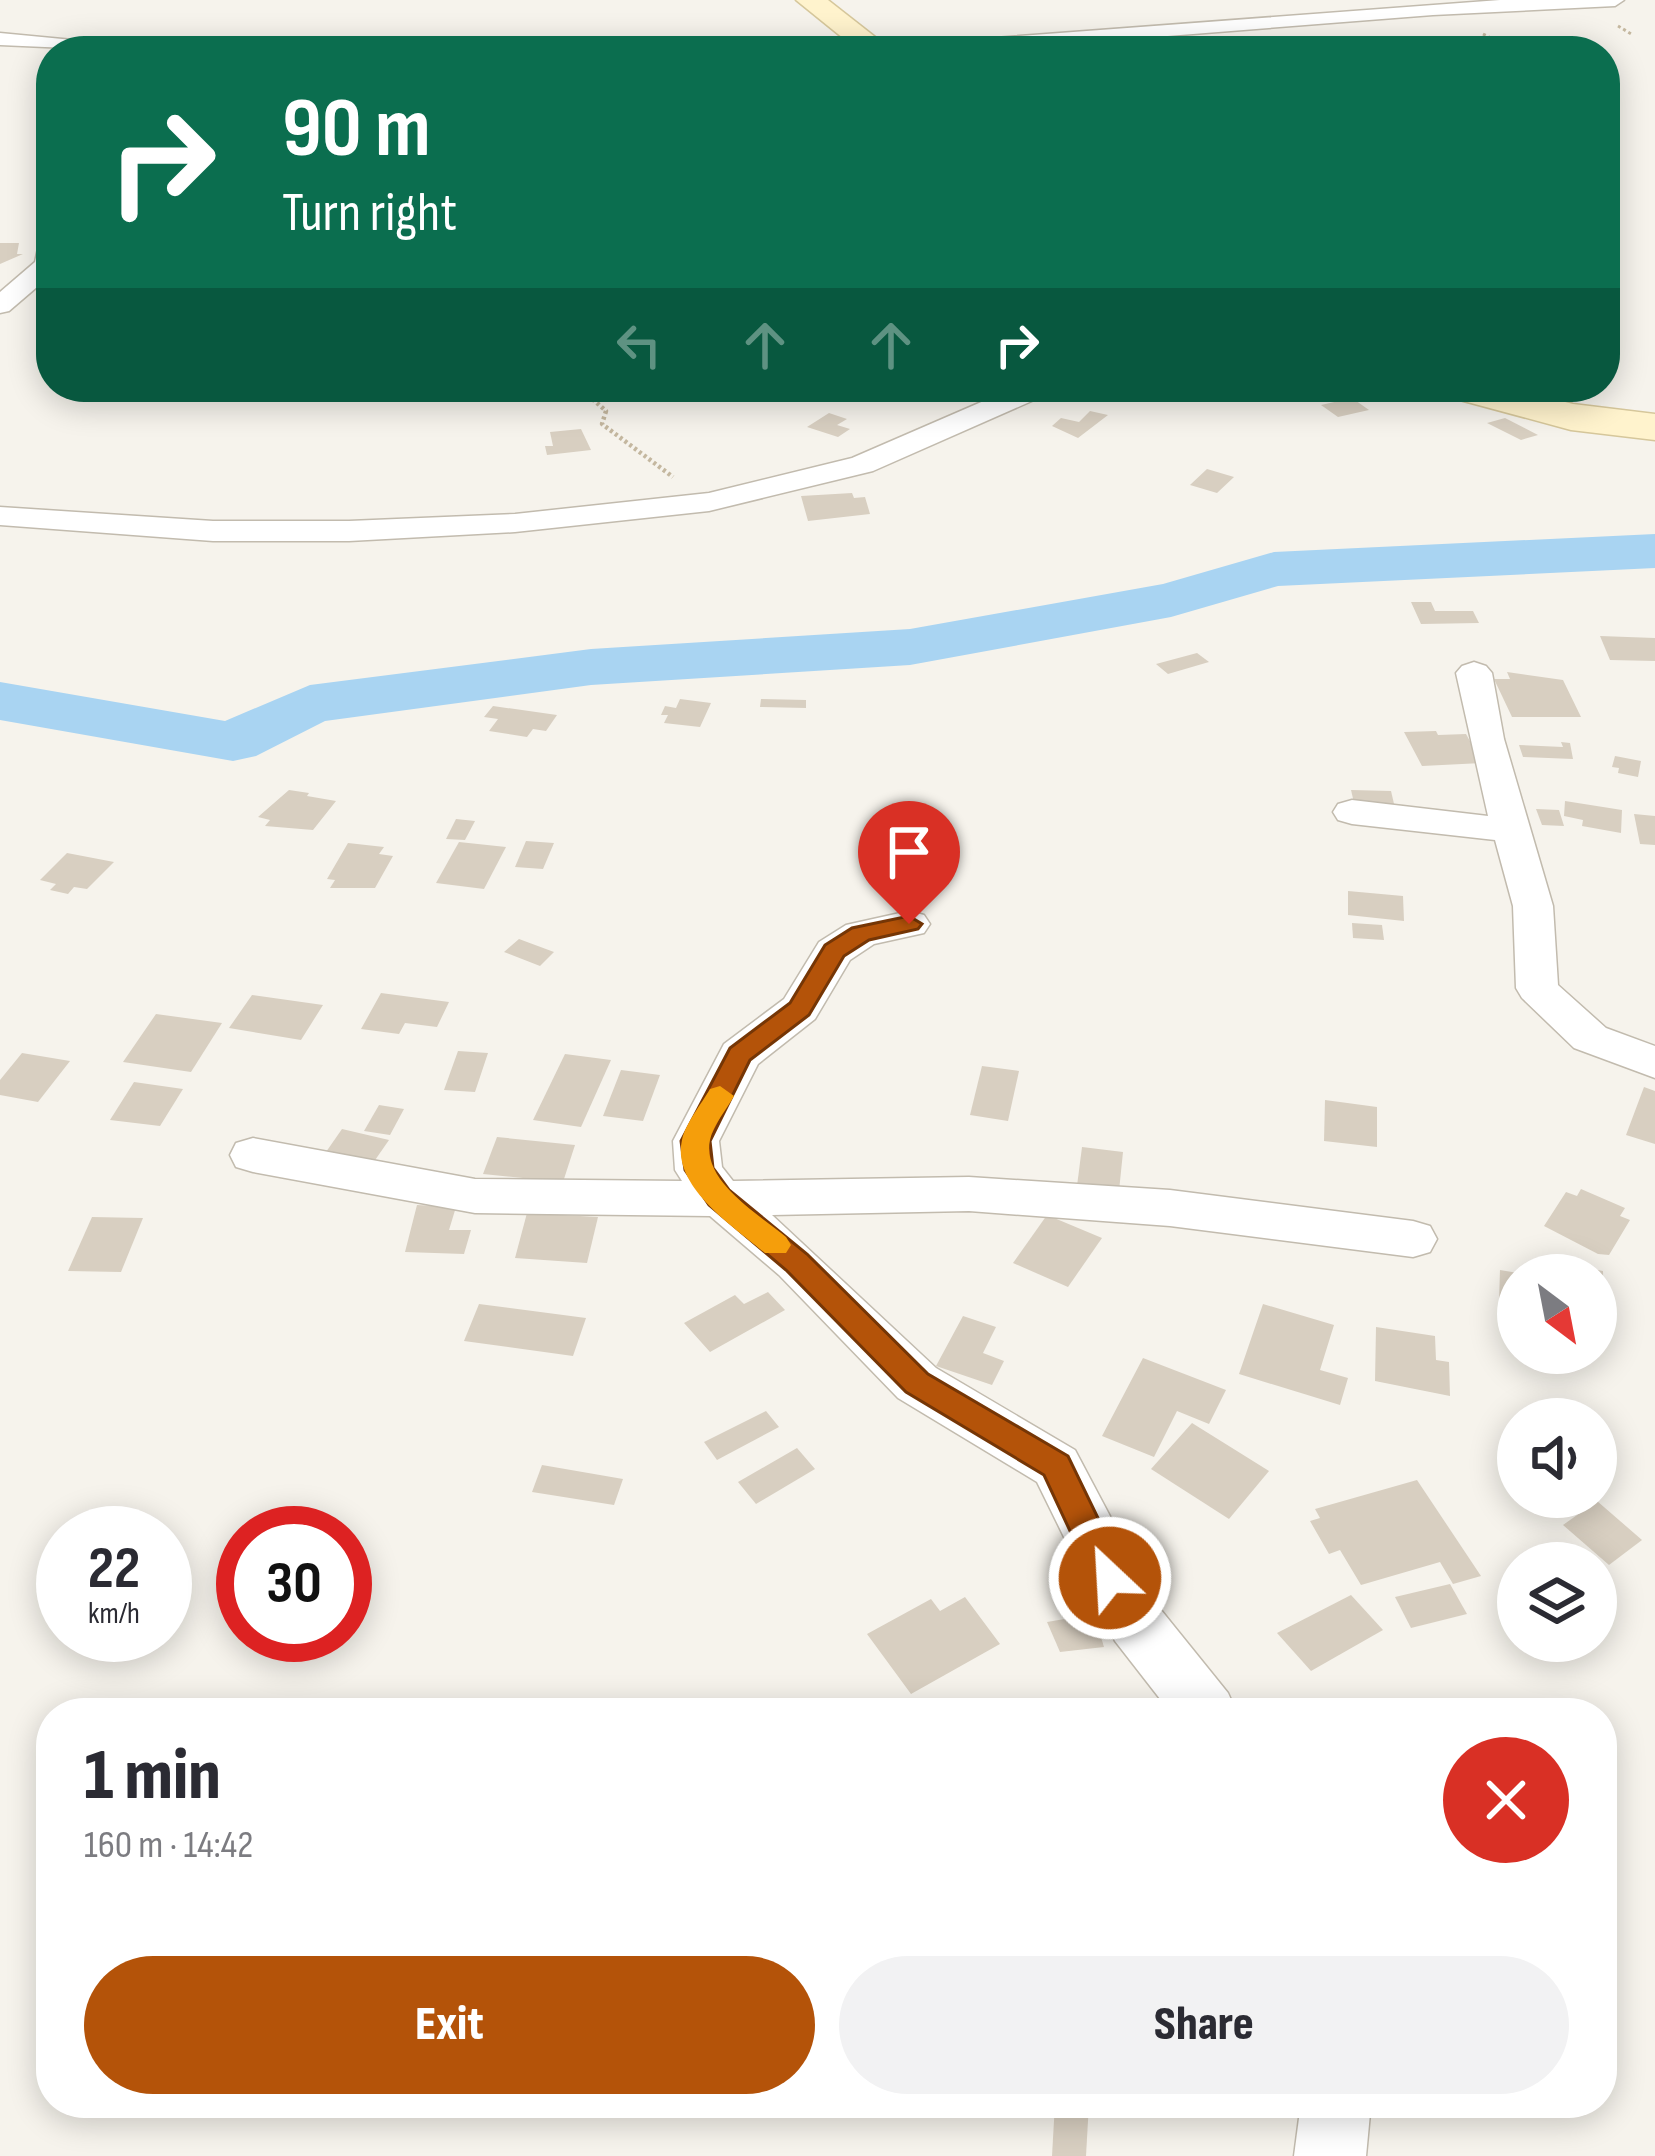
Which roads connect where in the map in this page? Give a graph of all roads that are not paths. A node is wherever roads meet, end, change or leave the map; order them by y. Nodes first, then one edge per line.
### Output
1 (810, 0) edge
2 (1312, 0) edge
3 (1615, 0) edge
4 (1345, 10) edge
5 (858, 36) edge
6 (1063, 36) edge
7 (0, 39) edge
8 (36, 42) edge
9 (36, 275) edge
10 (0, 305) edge
11 (1006, 402) edge
12 (1516, 402) edge
13 (1655, 427) edge
14 (0, 516) edge
15 (1474, 673) dead end
16 (1352, 812) dead end
17 (1509, 831) junction
18 (909, 924) dead end
19 (1655, 1063) edge
20 (253, 1155) dead end
21 (719, 1197) junction
22 (1413, 1239) dead end
23 (1195, 1698) edge
24 (1334, 2118) edge
25 (1330, 2156) edge

1 - 5 main road
2 - 4 street
3 - 4 street
4 - 6 street
7 - 8 street
9 - 10 street
11 - 14 street
12 - 13 main road
15 - 17 street
16 - 17 street
17 - 19 street
18 - 21 street
20 - 21 street
21 - 22 street
21 - 23 street
24 - 25 street

